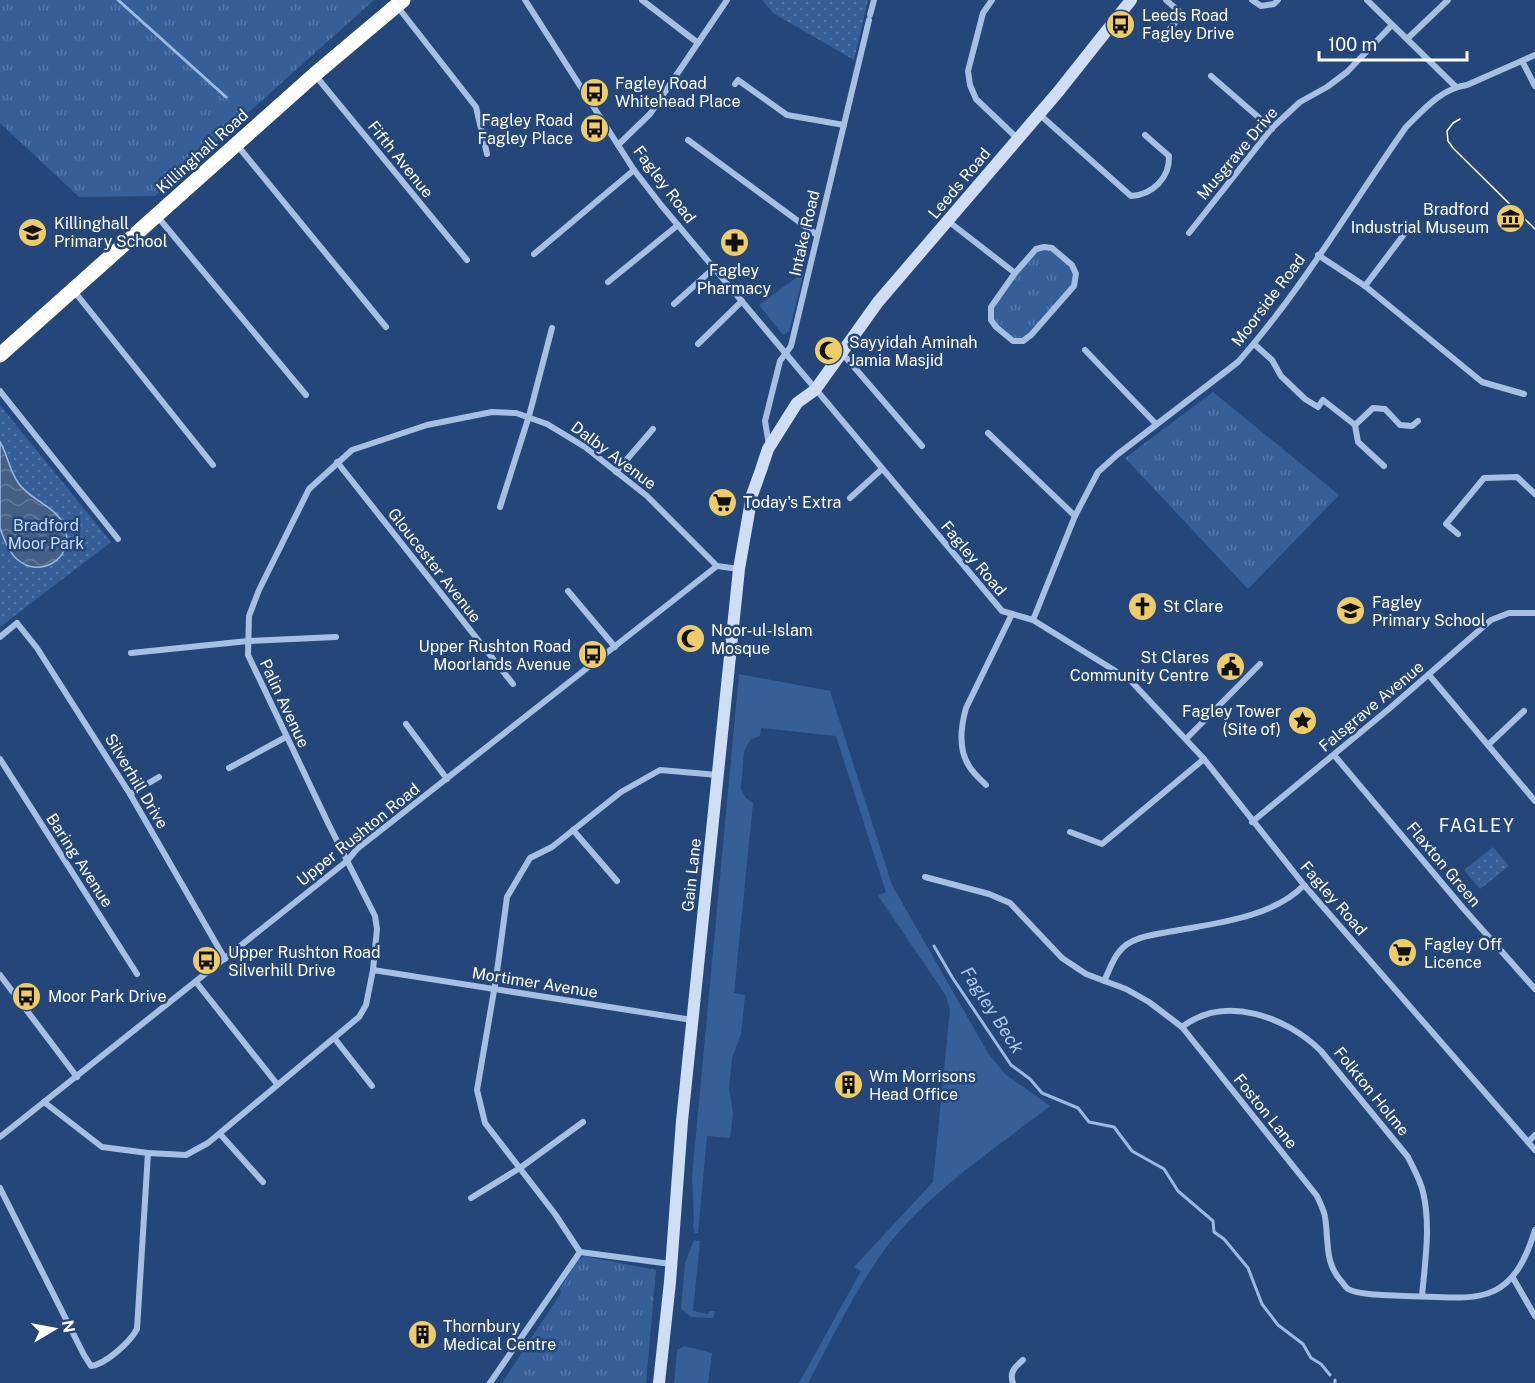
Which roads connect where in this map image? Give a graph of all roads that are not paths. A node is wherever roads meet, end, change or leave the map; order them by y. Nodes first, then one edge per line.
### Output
1 (525, 0) edge
2 (642, 0) edge
3 (727, 0) edge
4 (874, 0) edge
5 (992, 0) edge
6 (1131, 0) edge
7 (1166, 0) edge
8 (1252, 0) edge
9 (1278, 0) edge
10 (1367, 0) edge
11 (1448, 0) edge
12 (400, 3) edge
13 (1392, 25) junction
14 (1407, 39) junction
15 (1161, 40) dead end
16 (698, 43) junction
17 (1535, 55) edge
18 (1522, 61) junction
19 (315, 75) junction
20 (1211, 76) dead end
21 (735, 84) dead end
22 (1535, 86) edge
23 (1456, 87) junction
24 (1039, 114) junction
25 (844, 125) junction
26 (1272, 129) junction
27 (1144, 135) dead end
28 (1018, 139) junction
29 (688, 141) dead end
30 (237, 145) junction
31 (618, 145) junction
32 (487, 154) dead end
33 (634, 170) junction
34 (157, 216) junction
35 (948, 221) junction
36 (678, 225) junction
37 (1411, 225) dead end
38 (1189, 233) dead end
39 (817, 235) junction
40 (534, 254) dead end
41 (1318, 255) junction
42 (467, 260) dead end
43 (714, 268) junction
44 (1015, 273) junction
45 (608, 282) dead end
46 (1365, 286) junction
47 (74, 291) junction
48 (742, 301) junction
49 (674, 304) dead end
50 (386, 327) dead end
51 (552, 328) dead end
52 (698, 344) dead end
53 (1254, 344) junction
54 (1085, 350) dead end
55 (842, 352) junction
56 (784, 353) junction
57 (0, 355) edge
58 (814, 390) junction
59 (0, 391) edge
60 (306, 394) dead end
61 (1524, 394) dead end
62 (529, 416) junction
63 (1418, 421) dead end
64 (1156, 424) junction
65 (1355, 425) junction
66 (653, 429) dead end
67 (988, 433) dead end
68 (922, 446) dead end
69 (768, 449) junction
70 (337, 462) junction
71 (213, 465) dead end
72 (1384, 466) dead end
73 (882, 469) junction
74 (616, 472) junction
75 (1535, 494) edge
76 (850, 498) dead end
77 (500, 507) dead end
78 (1075, 516) junction
79 (1458, 534) dead end
80 (118, 539) dead end
81 (717, 566) junction
82 (739, 569) junction
83 (568, 591) dead end
84 (1535, 613) edge
85 (1012, 614) junction
86 (1033, 620) junction
87 (336, 636) dead end
88 (0, 637) edge
89 (248, 641) junction
90 (615, 647) junction
91 (131, 653) dead end
92 (1260, 664) dead end
93 (1429, 675) junction
94 (513, 684) dead end
95 (1524, 711) dead end
96 (406, 724) dead end
97 (286, 737) junction
98 (1186, 739) junction
99 (1488, 745) junction
100 (1334, 755) junction
101 (0, 759) edge
102 (1204, 759) junction
103 (229, 768) dead end
104 (718, 775) junction
105 (159, 777) dead end
106 (447, 779) junction
107 (986, 785) dead end
108 (130, 794) junction
109 (1535, 801) edge
110 (1252, 822) junction
111 (573, 830) junction
112 (1070, 832) dead end
113 (347, 861) junction
114 (925, 877) dead end
115 (617, 881) dead end
116 (1304, 885) junction
117 (225, 959) junction
118 (374, 970) junction
119 (137, 974) dead end
120 (0, 975) edge
121 (1104, 981) junction
122 (196, 982) junction
123 (1535, 989) edge
124 (495, 990) junction
125 (692, 1020) junction
126 (1182, 1027) junction
127 (335, 1039) junction
128 (77, 1077) junction
129 (277, 1084) junction
130 (372, 1086) dead end
131 (44, 1102) junction
132 (583, 1122) dead end
133 (220, 1134) junction
134 (1535, 1136) edge
135 (0, 1137) edge
136 (1528, 1142) junction
137 (1535, 1150) edge
138 (148, 1153) junction
139 (520, 1168) junction
140 (263, 1182) dead end
141 (0, 1188) edge
142 (471, 1198) dead end
143 (1535, 1230) edge
144 (580, 1252) junction
145 (671, 1264) junction
146 (1513, 1278) junction
147 (1422, 1296) junction
148 (1535, 1316) edge
149 (1023, 1360) dead end
150 (490, 1383) edge
151 (659, 1383) edge
152 (1013, 1383) edge

1 - 31 street, Fagley Road
2 - 16 street
3 - 16 street
4 - 25 street, Intake Road
5 - 28 street
6 - 24 street, Leeds Road
7 - 15 street
8 - 9 street
10 - 13 street
11 - 14 street
12 - 19 highway, Killinghall Road
12 - 32 street
13 - 14 street
13 - 26 street, Musgrave Drive
14 - 23 street
16 - 31 street
17 - 18 street, Moorside Road
18 - 22 street
18 - 23 street, Moorside Road
19 - 30 highway, Killinghall Road
19 - 42 street, Fifth Avenue
20 - 26 street
21 - 25 street
23 - 41 street, Moorside Road
24 - 27 street
24 - 28 street, Leeds Road
25 - 39 street, Intake Road
26 - 38 street, Musgrave Drive
28 - 35 street, Leeds Road
29 - 39 street
30 - 34 highway, Killinghall Road
30 - 50 street
31 - 33 street, Fagley Road
33 - 36 street, Fagley Road
33 - 40 street
34 - 47 highway, Killinghall Road
34 - 60 street
35 - 44 street
35 - 55 street, Leeds Road
36 - 43 street, Fagley Road
36 - 45 street
37 - 46 street
39 - 56 street, Intake Road
41 - 46 street
41 - 53 street, Moorside Road
43 - 48 street, Fagley Road
43 - 49 street
44 - 44 street
46 - 61 street
47 - 57 highway, Killinghall Road
47 - 71 street
48 - 52 street
48 - 56 street, Fagley Road
51 - 62 street
53 - 64 street, Moorside Road
53 - 65 street
54 - 64 street
55 - 58 street, Leeds Road
55 - 68 street
56 - 58 street, Fagley Road
56 - 69 street, Intake Road
58 - 69 street, Gain Lane
58 - 73 street, Fagley Road
59 - 80 street
62 - 70 street, Dalby Avenue
62 - 74 street, Dalby Avenue
62 - 77 street
63 - 65 street
64 - 78 street, Moorside Road
65 - 72 street
66 - 74 street
67 - 78 street
69 - 82 street, Gain Lane
70 - 89 street, Palin Avenue
70 - 94 street, Gloucester Avenue
73 - 76 street
73 - 85 street, Fagley Road
74 - 81 street, Dalby Avenue
75 - 79 street
78 - 86 street, Moorside Road
81 - 82 street
81 - 90 street, Upper Rushton Road
82 - 104 street, Gain Lane
83 - 90 street
84 - 93 street, Falsgrave Avenue
85 - 86 street, Fagley Road
85 - 107 street
86 - 98 street, Fagley Road
87 - 89 street
88 - 108 street, Silverhill Drive
89 - 91 street
89 - 97 street, Palin Avenue
90 - 106 street, Upper Rushton Road
92 - 98 street
93 - 99 street
93 - 100 street, Falsgrave Avenue
95 - 99 street
96 - 106 street
97 - 103 street
97 - 113 street, Palin Avenue
98 - 102 street, Fagley Road
99 - 109 street
100 - 110 street, Falsgrave Avenue
100 - 123 street, Flaxton Green
101 - 119 street, Baring Avenue
102 - 110 street, Fagley Road
102 - 112 street
104 - 111 street
104 - 125 street, Gain Lane
105 - 108 street
106 - 113 street, Upper Rushton Road
108 - 117 street, Silverhill Drive
110 - 116 street, Fagley Road
111 - 115 street
111 - 124 street
113 - 117 street, Upper Rushton Road
113 - 118 street, Palin Avenue
114 - 121 street, Foston Lane
116 - 121 street
116 - 136 street, Fagley Road
117 - 122 street, Upper Rushton Road
118 - 124 street, Mortimer Avenue
118 - 127 street, Palin Avenue
120 - 128 street
121 - 126 street, Foston Lane
122 - 128 street, Upper Rushton Road
122 - 129 street
124 - 125 street, Mortimer Avenue
124 - 139 street
125 - 145 street, Gain Lane
126 - 147 street, Foston Lane
126 - 147 street, Folkton Holme
127 - 129 street, Palin Avenue
127 - 130 street
128 - 131 street, Upper Rushton Road
129 - 133 street, Palin Avenue
131 - 135 street, Upper Rushton Road
131 - 138 street, Palin Avenue
132 - 139 street
133 - 138 street, Palin Avenue
133 - 140 street
134 - 136 street
136 - 137 street, Fagley Road
138 - 141 street
139 - 142 street
139 - 144 street
143 - 146 street, Foston Lane
144 - 145 street
144 - 150 street
145 - 151 street, Gain Lane
146 - 147 street, Foston Lane
146 - 148 street
149 - 152 street

